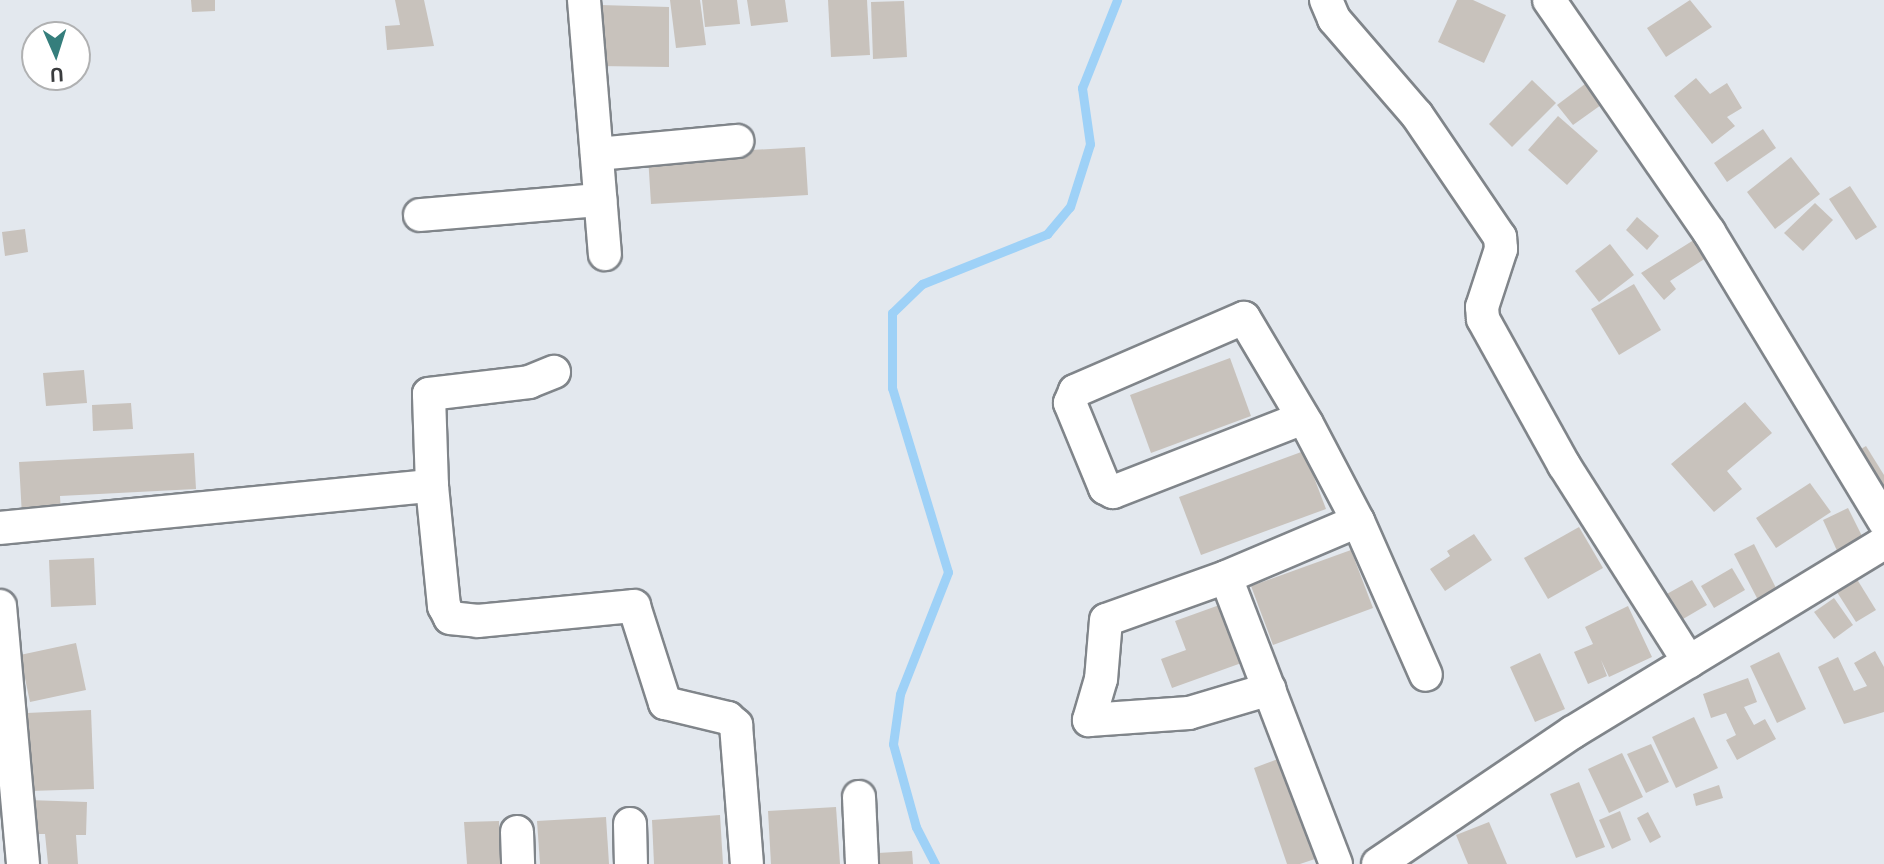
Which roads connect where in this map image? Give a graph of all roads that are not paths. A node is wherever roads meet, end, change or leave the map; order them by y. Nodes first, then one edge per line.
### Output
1 (584, 0) edge
2 (1326, 0) edge
3 (1549, 0) edge
4 (737, 141) dead end
5 (597, 154) junction
6 (600, 200) junction
7 (420, 215) dead end
8 (605, 254) dead end
9 (554, 372) dead end
10 (1303, 418) junction
11 (432, 486) junction
12 (1358, 521) junction
13 (1884, 521) edge
14 (0, 528) edge
15 (1884, 543) edge
16 (1226, 577) junction
17 (0, 606) edge
18 (1689, 662) junction
19 (1426, 675) dead end
20 (1270, 689) junction
21 (859, 797) dead end
22 (630, 824) dead end
23 (517, 832) dead end
24 (1418, 852) edge
25 (23, 864) edge
26 (518, 864) edge
27 (631, 864) edge
28 (747, 864) edge
29 (862, 864) edge
30 (1336, 864) edge
31 (1378, 864) edge

1 - 5 street
2 - 18 street
3 - 13 street
4 - 5 street
5 - 6 street
6 - 7 street
6 - 8 street
9 - 11 street
10 - 10 street
10 - 12 street
11 - 14 street
11 - 28 street
12 - 16 street
12 - 19 street
15 - 18 street
16 - 20 street
16 - 20 street
17 - 25 street
18 - 24 street
20 - 30 street
21 - 29 street
22 - 27 street
23 - 26 street
24 - 31 street

